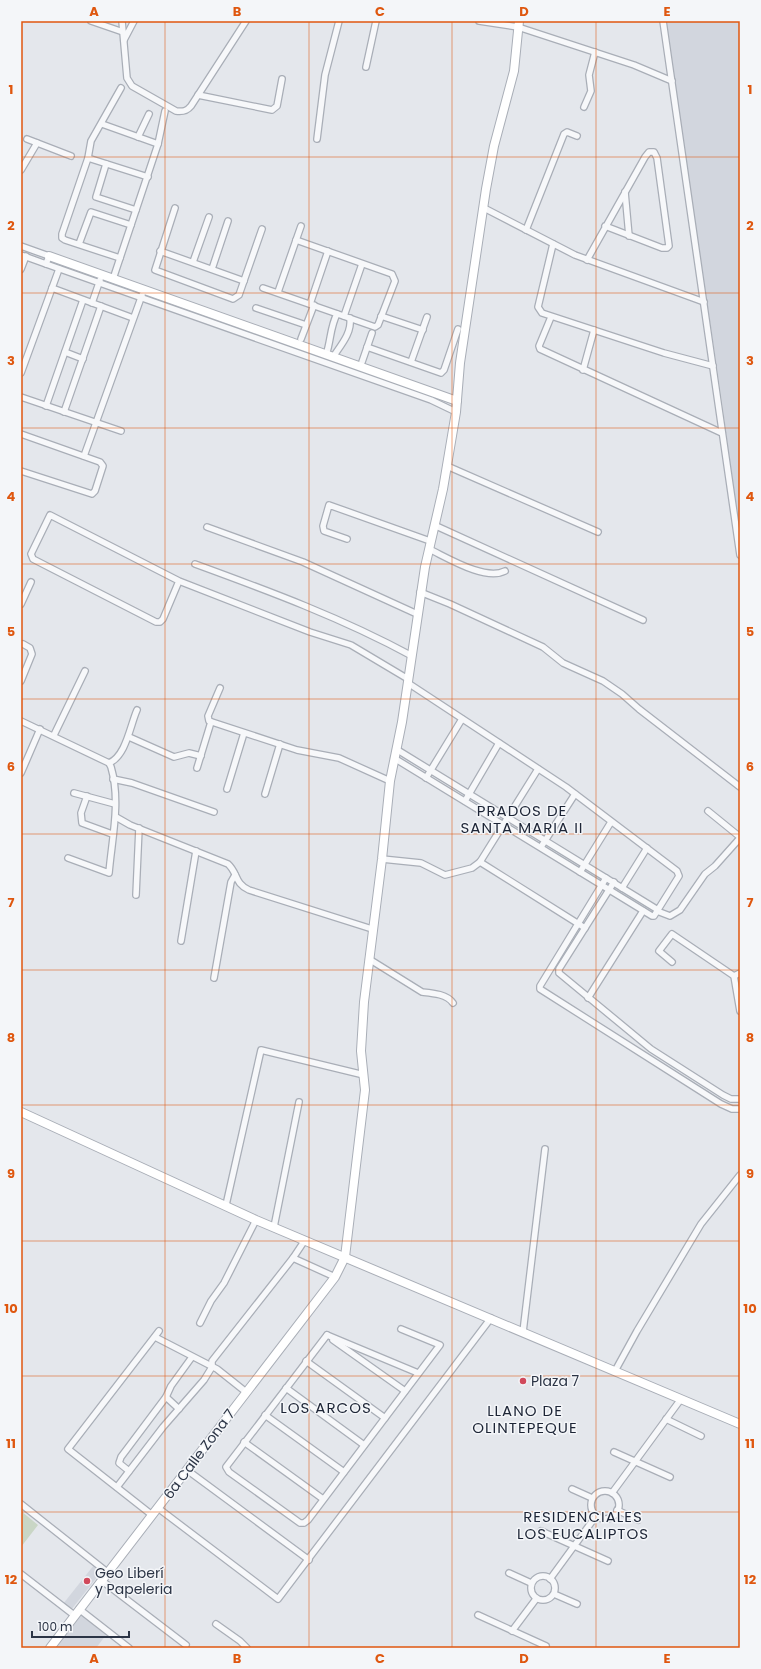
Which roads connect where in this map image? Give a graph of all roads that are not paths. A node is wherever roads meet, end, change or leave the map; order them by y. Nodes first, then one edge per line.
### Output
1 (91, 21) edge
2 (122, 21) edge
3 (134, 21) edge
4 (246, 21) edge
5 (339, 21) edge
6 (376, 21) edge
7 (479, 21) edge
8 (662, 21) edge
9 (519, 24) edge
10 (123, 32) junction
11 (124, 40) junction
12 (595, 52) junction
13 (366, 67) dead end
14 (282, 79) dead end
15 (672, 81) junction
16 (121, 88) dead end
17 (198, 95) junction
18 (584, 107) dead end
19 (165, 111) dead end
20 (148, 114) dead end
21 (102, 124) junction
22 (577, 136) dead end
23 (138, 137) junction
24 (27, 139) dead end
25 (317, 139) dead end
26 (37, 143) junction
27 (158, 144) junction
28 (71, 156) dead end
29 (88, 158) junction
30 (106, 164) junction
31 (21, 170) edge
32 (148, 177) junction
33 (624, 192) junction
34 (175, 208) dead end
35 (484, 208) junction
36 (136, 210) junction
37 (209, 217) dead end
38 (228, 221) dead end
39 (131, 225) junction
40 (301, 226) dead end
41 (605, 226) junction
42 (262, 229) dead end
43 (526, 230) junction
44 (629, 236) junction
45 (296, 240) junction
46 (79, 244) junction
47 (553, 244) junction
48 (21, 246) edge
49 (160, 251) junction
50 (328, 251) junction
51 (23, 256) edge
52 (120, 258) junction
53 (48, 260) junction
54 (587, 260) junction
55 (193, 262) junction
56 (362, 264) junction
57 (59, 269) junction
58 (212, 269) junction
59 (21, 270) edge
60 (100, 279) junction
61 (113, 279) junction
62 (244, 281) junction
63 (52, 288) junction
64 (263, 288) dead end
65 (144, 290) junction
66 (278, 292) junction
67 (140, 298) junction
68 (83, 300) junction
69 (704, 302) junction
70 (92, 303) junction
71 (312, 305) junction
72 (101, 306) junction
73 (256, 308) dead end
74 (337, 314) junction
75 (382, 316) junction
76 (347, 317) junction
77 (427, 317) dead end
78 (551, 317) junction
79 (133, 318) junction
80 (306, 325) junction
81 (458, 329) dead end
82 (423, 330) junction
83 (594, 330) junction
84 (372, 333) dead end
85 (301, 339) dead end
86 (367, 347) junction
87 (65, 352) junction
88 (329, 356) junction
89 (83, 359) junction
90 (362, 362) dead end
91 (411, 362) junction
92 (713, 366) junction
93 (583, 370) junction
94 (21, 373) edge
95 (21, 397) edge
96 (457, 401) junction
97 (46, 406) junction
98 (64, 412) junction
99 (456, 412) junction
100 (95, 423) junction
101 (122, 431) dead end
102 (722, 433) junction
103 (21, 434) edge
104 (84, 456) junction
105 (447, 466) junction
106 (21, 470) edge
107 (434, 525) junction
108 (207, 527) dead end
109 (598, 532) dead end
110 (347, 539) dead end
111 (429, 545) junction
112 (740, 555) edge
113 (195, 564) dead end
114 (505, 572) dead end
115 (179, 581) junction
116 (31, 582) dead end
117 (420, 592) junction
118 (21, 604) edge
119 (417, 614) junction
120 (643, 620) dead end
121 (23, 644) dead end
122 (412, 656) junction
123 (85, 671) dead end
124 (21, 681) edge
125 (408, 681) junction
126 (220, 688) dead end
127 (137, 710) dead end
128 (462, 719) junction
129 (21, 721) edge
130 (211, 722) junction
131 (40, 729) junction
132 (244, 733) junction
133 (54, 735) junction
134 (129, 738) junction
135 (499, 743) junction
136 (280, 744) junction
137 (395, 753) junction
138 (201, 756) junction
139 (109, 763) junction
140 (197, 768) dead end
141 (538, 769) junction
142 (430, 770) junction
143 (21, 773) edge
144 (113, 778) junction
145 (426, 778) junction
146 (390, 781) junction
147 (740, 787) edge
148 (227, 789) dead end
149 (74, 793) dead end
150 (265, 794) dead end
151 (469, 794) junction
152 (575, 794) junction
153 (87, 796) junction
154 (465, 801) junction
155 (115, 804) junction
156 (708, 811) dead end
157 (214, 812) dead end
158 (116, 817) junction
159 (508, 817) junction
160 (611, 822) junction
161 (503, 825) junction
162 (138, 828) junction
163 (112, 834) junction
164 (740, 837) edge
165 (545, 840) junction
166 (541, 848) junction
167 (647, 848) junction
168 (196, 851) junction
169 (68, 858) dead end
170 (382, 859) junction
171 (480, 862) junction
172 (585, 864) junction
173 (580, 872) junction
174 (235, 875) junction
175 (606, 878) junction
176 (614, 882) junction
177 (602, 885) junction
178 (622, 888) junction
179 (609, 889) junction
180 (136, 895) dead end
181 (643, 911) junction
182 (658, 911) junction
183 (578, 923) junction
184 (585, 928) junction
185 (372, 929) junction
186 (181, 941) dead end
187 (369, 959) junction
188 (672, 962) dead end
189 (740, 973) edge
190 (734, 976) junction
191 (214, 978) dead end
192 (588, 998) junction
193 (453, 1004) dead end
194 (740, 1010) edge
195 (643, 1043) junction
196 (651, 1049) junction
197 (638, 1051) junction
198 (646, 1057) junction
199 (364, 1075) junction
200 (693, 1076) junction
201 (688, 1084) junction
202 (740, 1099) edge
203 (299, 1102) dead end
204 (740, 1109) edge
205 (21, 1112) edge
206 (545, 1149) dead end
207 (740, 1175) edge
208 (226, 1205) junction
209 (256, 1220) junction
210 (274, 1227) junction
211 (306, 1240) junction
212 (345, 1257) junction
213 (293, 1258) junction
214 (335, 1277) junction
215 (491, 1318) junction
216 (200, 1323) dead end
217 (401, 1329) dead end
218 (159, 1331) dead end
219 (523, 1332) junction
220 (327, 1335) junction
221 (155, 1337) junction
222 (192, 1357) junction
223 (306, 1361) junction
224 (212, 1367) junction
225 (616, 1371) junction
226 (418, 1373) junction
227 (286, 1388) junction
228 (405, 1391) junction
229 (246, 1392) junction
230 (166, 1398) junction
231 (681, 1399) junction
232 (179, 1409) junction
233 (265, 1415) junction
234 (385, 1418) junction
235 (666, 1419) junction
236 (740, 1424) edge
237 (701, 1436) dead end
238 (244, 1442) junction
239 (364, 1445) junction
240 (614, 1452) dead end
241 (635, 1462) junction
242 (187, 1470) junction
243 (129, 1472) junction
244 (344, 1472) junction
245 (670, 1477) dead end
246 (117, 1486) junction
247 (572, 1489) dead end
248 (612, 1493) junction
249 (592, 1498) junction
250 (323, 1499) junction
251 (21, 1504) edge
252 (617, 1510) junction
253 (155, 1511) junction
254 (596, 1516) junction
255 (638, 1520) dead end
256 (541, 1531) dead end
257 (574, 1546) junction
258 (309, 1560) junction
259 (608, 1561) dead end
260 (107, 1572) junction
261 (510, 1573) dead end
262 (21, 1574) edge
263 (550, 1579) junction
264 (101, 1580) junction
265 (532, 1583) junction
266 (554, 1594) junction
267 (536, 1599) junction
268 (577, 1604) dead end
269 (77, 1612) junction
270 (478, 1615) dead end
271 (216, 1624) dead end
272 (512, 1631) junction
273 (186, 1644) dead end
274 (546, 1646) dead end
275 (50, 1648) edge
276 (129, 1648) edge
277 (245, 1648) edge

1 - 10 street
2 - 10 street
3 - 11 street
4 - 17 street
5 - 25 street
6 - 13 street
7 - 9 street
8 - 15 street
9 - 12 street
9 - 35 street, 6a Calle Zona 7
10 - 11 street
11 - 17 street
12 - 15 street
12 - 18 street
14 - 17 street
15 - 69 street
16 - 21 street
19 - 27 street
20 - 23 street
21 - 23 street
21 - 29 street
22 - 43 street
23 - 27 street
24 - 26 street
26 - 28 street
26 - 31 street
27 - 32 street
29 - 30 street
29 - 46 street
30 - 32 street
30 - 36 street
32 - 36 street
33 - 41 street
33 - 44 street
33 - 44 street
34 - 49 street
35 - 43 street
35 - 96 street, 6a Calle Zona 7
36 - 39 street
37 - 55 street
38 - 58 street
39 - 46 street
39 - 52 street
40 - 45 street
41 - 44 street
41 - 54 street
42 - 62 street
43 - 47 street
45 - 50 street
45 - 66 street
46 - 52 street
47 - 54 street
47 - 78 street
48 - 53 street
49 - 55 street
49 - 62 street
50 - 56 street
50 - 71 street
51 - 53 street
51 - 59 street
52 - 61 street
53 - 57 street
53 - 60 street
54 - 69 street
55 - 58 street
56 - 75 street
56 - 76 street
57 - 60 street
57 - 63 street
58 - 62 street
60 - 61 street
60 - 67 street
60 - 70 street
61 - 65 street
63 - 68 street
63 - 94 street
64 - 66 street
65 - 67 street
65 - 88 street
66 - 71 street
67 - 79 street
67 - 99 street
68 - 70 street
68 - 87 street
69 - 92 street
70 - 72 street
71 - 74 street
71 - 80 street
72 - 79 street
72 - 89 street
73 - 80 street
74 - 76 street
74 - 88 street
75 - 76 street
75 - 82 street
76 - 88 street
77 - 82 street
78 - 83 street
78 - 93 street
79 - 100 street
80 - 85 street
81 - 91 street
82 - 91 street
83 - 92 street
83 - 93 street
84 - 86 street
86 - 90 street
86 - 91 street
87 - 89 street
87 - 97 street
88 - 96 street
89 - 98 street
92 - 102 street
93 - 102 street
95 - 97 street
96 - 99 street, 6a Calle Zona 7
97 - 98 street
98 - 100 street
99 - 105 street, 6a Calle Zona 7
100 - 101 street
100 - 104 street
102 - 112 street
103 - 104 street
104 - 106 street
105 - 107 street, 6a Calle Zona 7
105 - 109 street
107 - 111 street, 6a Calle Zona 7
107 - 120 street
108 - 119 street
110 - 111 street
111 - 114 street
111 - 117 street, 6a Calle Zona 7
113 - 122 street
115 - 115 street
115 - 125 street
116 - 118 street
117 - 119 street, 6a Calle Zona 7
117 - 147 street
119 - 122 street, 6a Calle Zona 7
121 - 124 street
122 - 125 street, 6a Calle Zona 7
123 - 133 street
125 - 128 street
125 - 137 street, 6a Calle Zona 7
126 - 130 street
127 - 134 street
128 - 135 street
128 - 142 street
129 - 131 street
130 - 132 street
130 - 138 street
131 - 133 street
131 - 143 street
132 - 136 street
132 - 148 street
133 - 139 street
134 - 138 street
134 - 139 street
135 - 141 street
135 - 151 street
136 - 146 street
136 - 150 street
137 - 142 street
137 - 145 street
137 - 146 street, 6a Calle Zona 7
138 - 140 street
139 - 144 street
141 - 152 street
141 - 159 street
142 - 145 street
142 - 151 street
144 - 155 street
144 - 157 street
145 - 154 street
146 - 170 street, 6a Calle Zona 7
149 - 153 street
151 - 154 street
151 - 159 street
152 - 160 street
152 - 165 street
153 - 155 street
153 - 163 street
154 - 161 street
155 - 158 street
156 - 164 street
158 - 162 street
158 - 163 street
159 - 161 street
159 - 165 street
160 - 167 street
160 - 172 street
161 - 166 street
161 - 171 street
162 - 168 street
162 - 180 street
163 - 169 street
164 - 182 street
165 - 166 street
165 - 172 street
166 - 173 street
167 - 178 street
167 - 182 street
168 - 174 street
168 - 186 street
170 - 171 street
170 - 185 street, 6a Calle Zona 7
171 - 183 street
172 - 173 street
172 - 175 street
173 - 177 street
174 - 185 street
174 - 191 street
175 - 176 street
175 - 177 street
176 - 178 street
176 - 179 street
177 - 179 street
177 - 183 street
178 - 182 street
179 - 181 street
179 - 184 street
181 - 182 street
181 - 192 street
183 - 184 street
183 - 197 street
184 - 192 street
185 - 187 street, 6a Calle Zona 7
187 - 193 street
187 - 199 street, 6a Calle Zona 7
188 - 190 street
189 - 190 street
190 - 194 street
192 - 195 street
195 - 196 street
195 - 197 street
196 - 198 street
196 - 200 street
197 - 198 street
198 - 201 street
199 - 208 street
199 - 212 street, 6a Calle Zona 7
200 - 201 street
200 - 202 street
201 - 204 street
203 - 210 street
205 - 208 street
206 - 219 street
207 - 225 street
208 - 209 street
209 - 210 street
209 - 216 street
210 - 211 street
211 - 212 street
211 - 213 street
212 - 214 street, 6a Calle Zona 7
212 - 215 street
213 - 214 street
213 - 224 street
214 - 229 street, 6a Calle Zona 7
215 - 219 street
215 - 258 street
217 - 226 street
218 - 221 street
219 - 225 street
220 - 223 street
220 - 226 street
220 - 228 street
221 - 222 street
221 - 246 street
222 - 224 street
222 - 230 street
223 - 227 street
223 - 234 street
224 - 229 street
224 - 232 street
225 - 231 street
226 - 228 street
227 - 233 street
227 - 239 street
228 - 234 street
229 - 242 street, 6a Calle Zona 7
230 - 232 street
230 - 243 street
231 - 235 street
231 - 236 street
232 - 243 street
233 - 238 street
233 - 244 street
234 - 239 street
235 - 237 street
235 - 241 street
238 - 250 street
238 - 250 street
239 - 244 street
240 - 241 street
241 - 245 street
241 - 248 street
242 - 253 street, 6a Calle Zona 7
242 - 258 street
243 - 246 street
244 - 250 street
246 - 253 street
247 - 249 street
248 - 249 street
248 - 252 street
249 - 254 street
251 - 260 street
252 - 254 street
252 - 255 street
253 - 258 street
253 - 260 street, 6a Calle Zona 7
254 - 257 street
256 - 257 street
257 - 259 street
257 - 263 street
260 - 264 street, 6a Calle Zona 7
261 - 265 street
262 - 269 street
263 - 265 street
263 - 266 street
264 - 269 street, 6a Calle Zona 7
264 - 273 street
265 - 267 street
266 - 267 street
266 - 268 street
267 - 272 street
269 - 275 street, 6a Calle Zona 7
269 - 276 street
270 - 272 street
271 - 277 street
272 - 274 street

